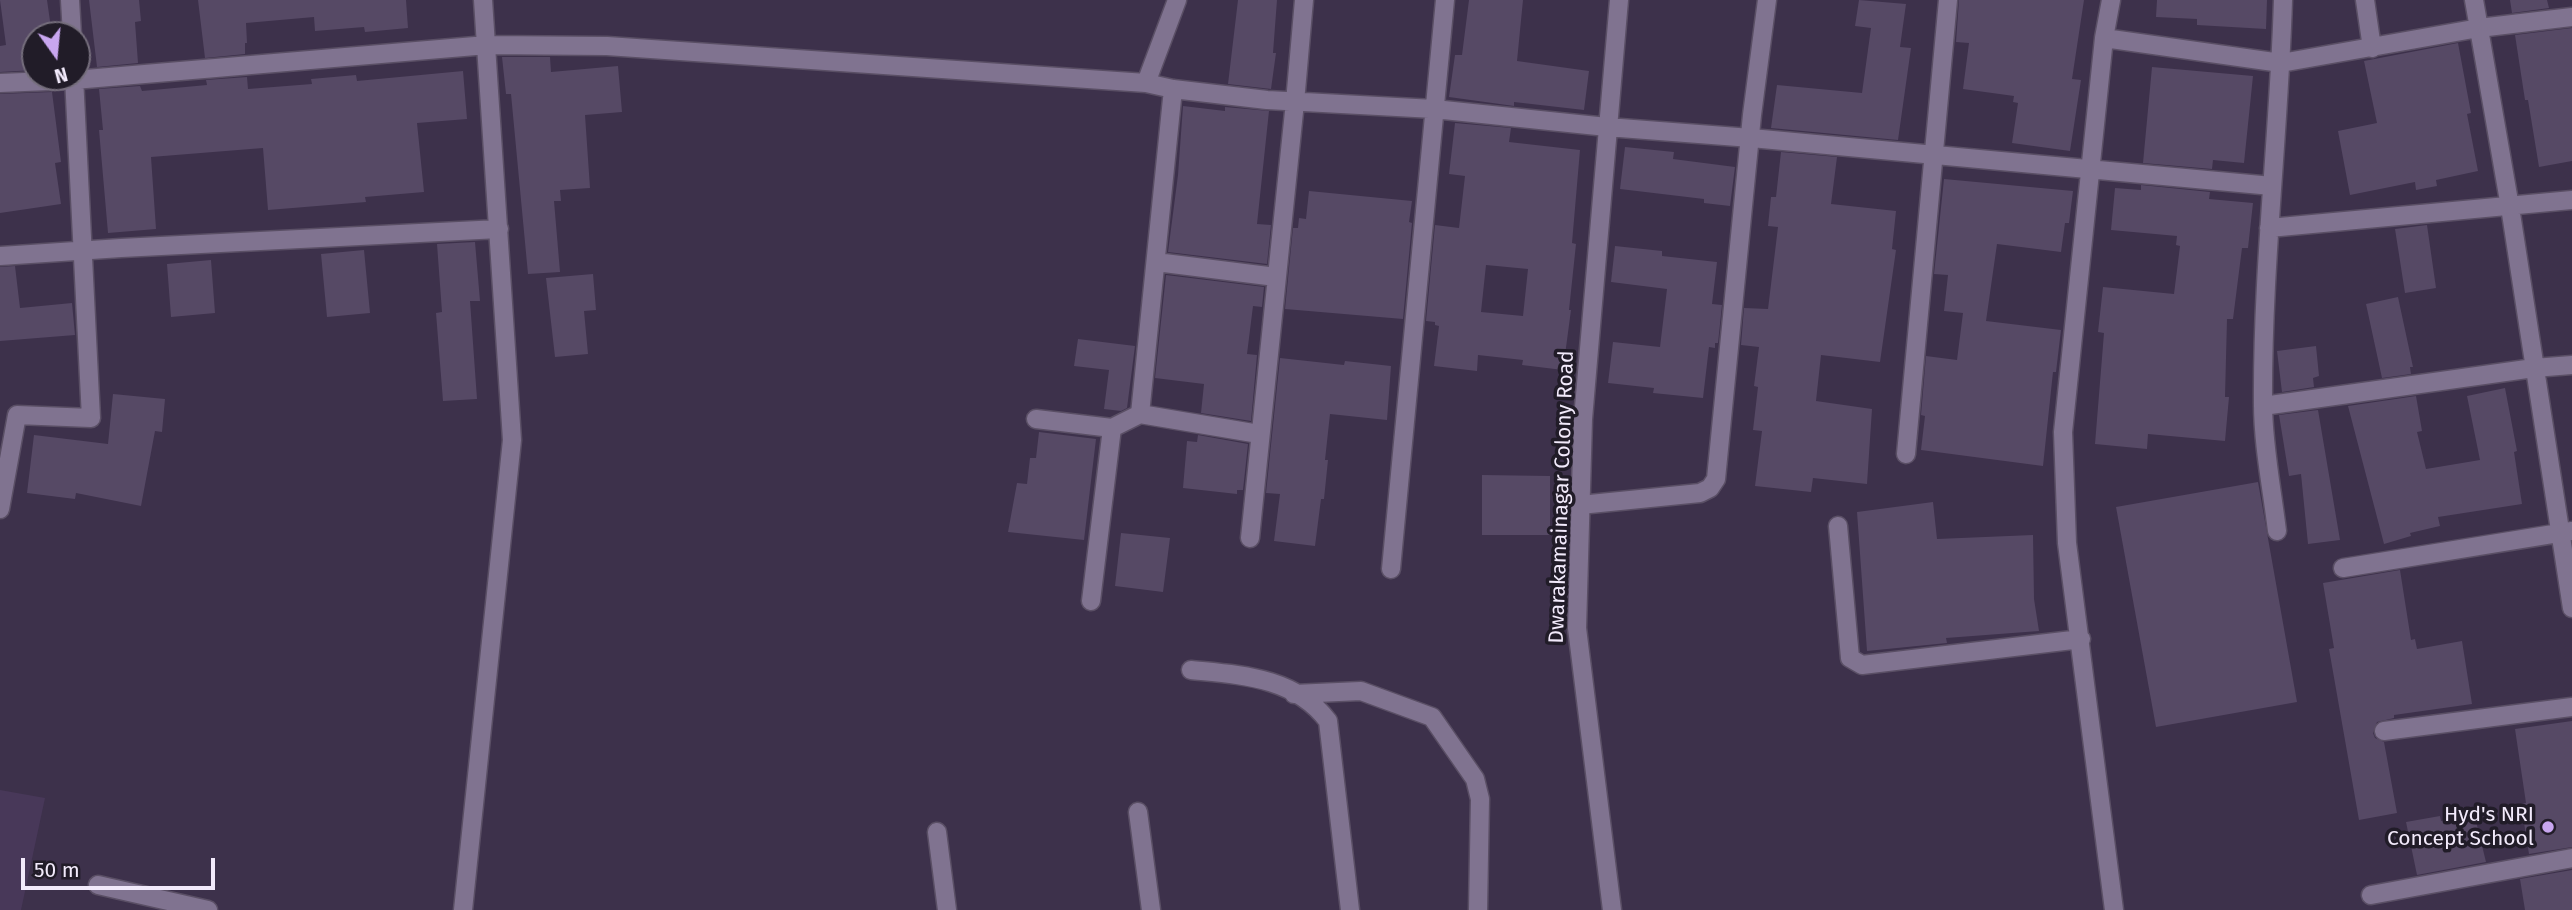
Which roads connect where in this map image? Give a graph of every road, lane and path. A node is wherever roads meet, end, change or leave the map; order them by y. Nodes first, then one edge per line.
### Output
1 (70, 0) edge
2 (483, 0) edge
3 (1177, 0) edge
4 (1304, 0) edge
5 (1445, 0) edge
6 (1619, 0) edge
7 (1767, 0) edge
8 (1948, 0) edge
9 (2111, 0) edge
10 (2283, 0) edge
11 (2365, 0) edge
12 (2474, 0) edge
13 (2572, 18) edge
14 (71, 21) edge
15 (2479, 28) junction
16 (2104, 38) junction
17 (487, 44) junction
18 (2372, 48) junction
19 (2281, 63) junction
20 (91, 77) edge
21 (21, 82) edge
22 (0, 83) edge
23 (1146, 83) junction
24 (1173, 89) junction
25 (75, 91) edge
26 (1296, 102) junction
27 (1434, 109) junction
28 (1606, 127) junction
29 (1751, 138) junction
30 (1934, 155) junction
31 (2090, 169) junction
32 (2272, 186) junction
33 (2572, 200) edge
34 (2510, 207) junction
35 (2269, 228) junction
36 (499, 229) junction
37 (84, 250) junction
38 (0, 256) edge
39 (1156, 262) junction
40 (1276, 277) junction
41 (2572, 365) edge
42 (2534, 368) junction
43 (2263, 406) junction
44 (1140, 414) junction
45 (1036, 419) dead end
46 (1112, 428) junction
47 (1259, 434) junction
48 (1906, 454) dead end
49 (1580, 505) junction
50 (0, 509) edge
51 (1838, 526) dead end
52 (2277, 531) dead end
53 (2566, 532) edge
54 (1250, 538) dead end
55 (2343, 568) dead end
56 (1391, 569) dead end
57 (1091, 601) dead end
58 (2572, 608) edge
59 (2081, 639) junction
60 (1191, 670) dead end
61 (1294, 694) junction
62 (2572, 707) edge
63 (2384, 731) dead end
64 (1138, 812) dead end
65 (937, 832) dead end
66 (2572, 858) edge
67 (98, 885) dead end
68 (2371, 895) dead end
69 (208, 910) edge
70 (463, 910) edge
71 (947, 910) edge
72 (1151, 910) edge
73 (1350, 910) edge
74 (1478, 910) edge
75 (1612, 910) edge
76 (2114, 910) edge

1 - 14 street
2 - 17 street
3 - 23 street
4 - 26 street
5 - 27 street
6 - 28 street, Dwarakamainagar Colony Road
7 - 29 street
8 - 30 street
9 - 16 street
10 - 19 street
11 - 18 street
12 - 15 street
13 - 15 street
15 - 18 street
15 - 34 street
16 - 19 street
16 - 31 street
17 - 20 street
17 - 23 street
17 - 36 street
18 - 19 street
19 - 32 street
21 - 22 street
23 - 24 street
24 - 26 street
24 - 39 street
25 - 37 street
26 - 27 street
26 - 40 street
27 - 28 street
27 - 56 street
28 - 29 street
28 - 49 street, Dwarakamainagar Colony Road
29 - 30 street
29 - 49 street
30 - 31 street
30 - 48 street
31 - 32 street
31 - 59 street
32 - 35 street
33 - 34 street
34 - 35 street
34 - 42 street
35 - 43 street
36 - 37 street
36 - 70 street
37 - 38 street
37 - 50 street
39 - 40 street
39 - 44 street
40 - 47 street
41 - 42 street
42 - 43 street
42 - 53 street
43 - 52 street
44 - 46 street
44 - 47 street
45 - 46 street
46 - 57 street
47 - 54 street
49 - 75 street, Dwarakamainagar Colony Road
51 - 59 street
53 - 55 street
53 - 58 street
59 - 76 street
60 - 61 street
61 - 73 street
61 - 74 street
62 - 63 street
64 - 72 street
65 - 71 street
66 - 68 street
67 - 69 street

